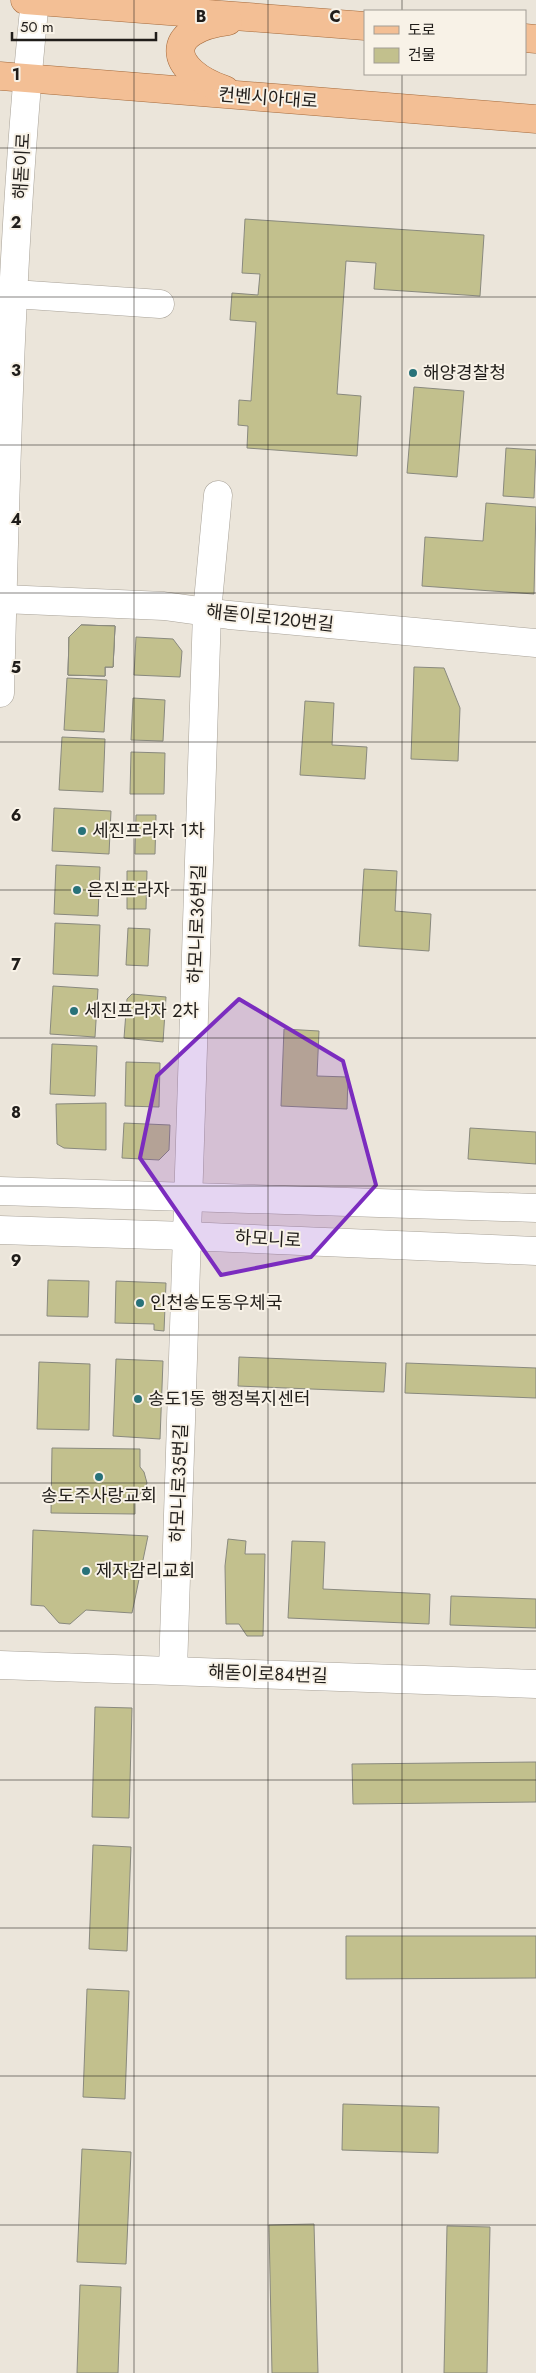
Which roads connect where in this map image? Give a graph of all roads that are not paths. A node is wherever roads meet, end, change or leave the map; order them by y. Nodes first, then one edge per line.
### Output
1 (31, 0) edge
2 (253, 18) junction
3 (364, 26) edge
4 (0, 76) edge
5 (27, 78) junction
6 (242, 96) junction
7 (536, 119) edge
8 (14, 294) junction
9 (160, 304) dead end
10 (218, 495) dead end
11 (3, 599) junction
12 (207, 612) junction
13 (536, 644) edge
14 (0, 693) edge
15 (0, 1191) edge
16 (187, 1198) junction
17 (536, 1208) edge
18 (0, 1230) edge
19 (186, 1236) junction
20 (536, 1251) edge
21 (0, 1665) edge
22 (173, 1670) junction
23 (536, 1684) edge

1 - 2 main road
1 - 5 street, 해돋이로
2 - 3 main road
2 - 6 main road
4 - 5 main road, 컨벤시아대로
5 - 6 main road, 컨벤시아대로
5 - 8 street, 해돋이로
6 - 7 main road, 컨벤시아대로
8 - 9 street
8 - 11 street, 해돋이로
10 - 12 street, 하모니로36번길
11 - 12 street, 해돋이로120번길
11 - 14 street, 해돋이로
12 - 13 street, 해돋이로120번길
12 - 16 street, 하모니로36번길
15 - 16 street
16 - 17 street
16 - 19 street, 하모니로36번길
18 - 19 street, 하모니로
19 - 20 street, 하모니로
19 - 22 street, 하모니로35번길
21 - 22 street, 해돋이로84번길
22 - 23 street, 해돋이로84번길

